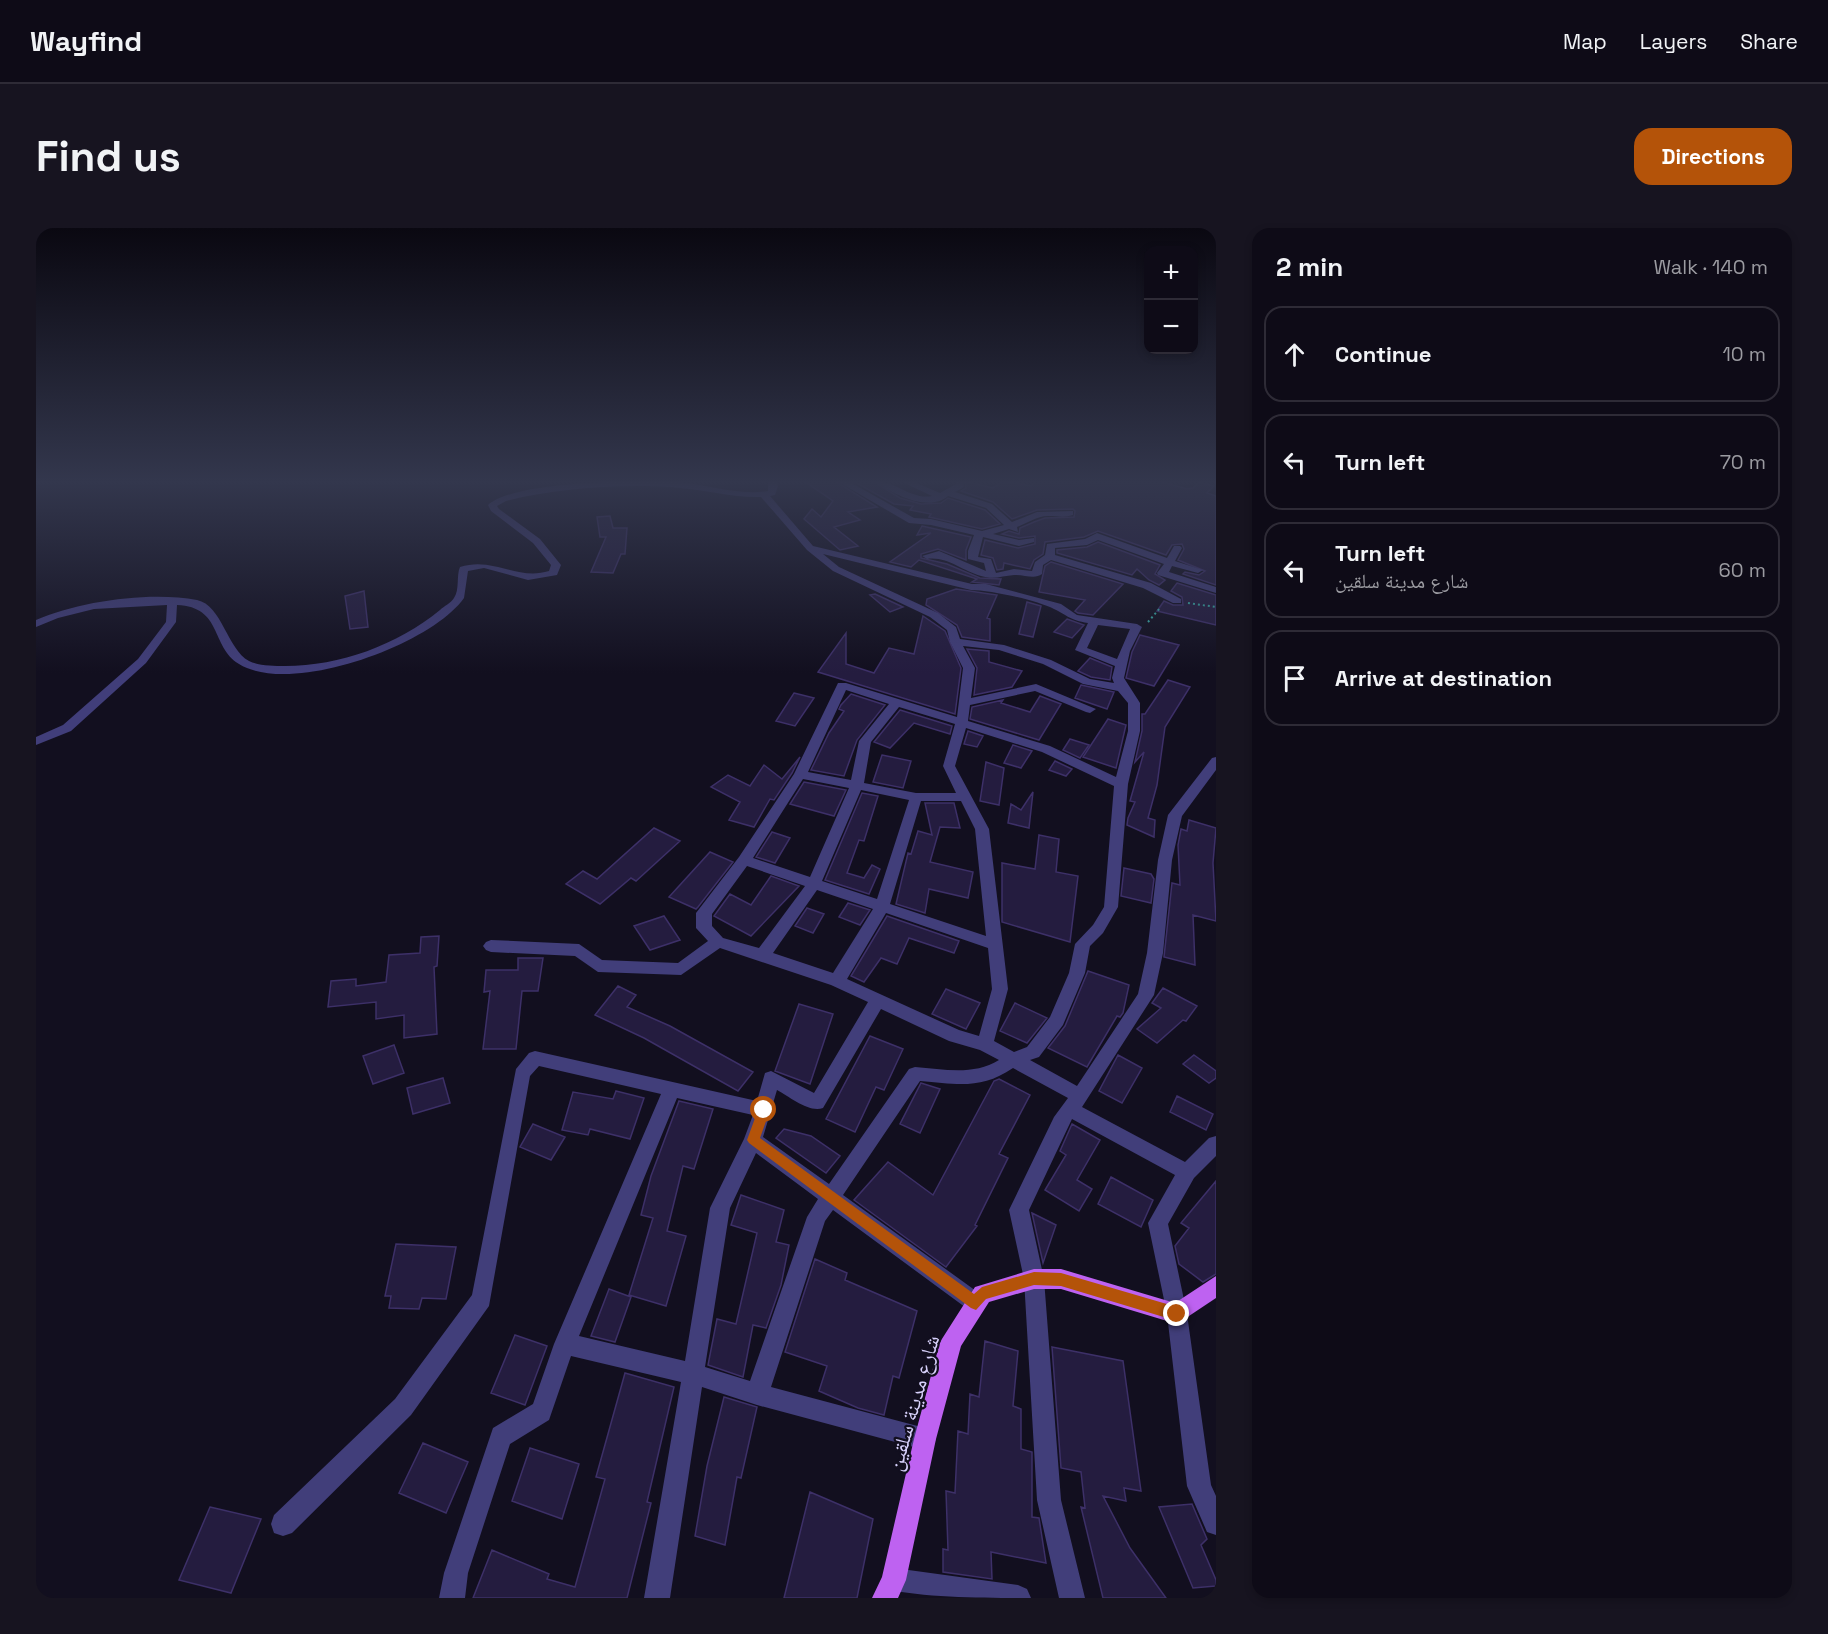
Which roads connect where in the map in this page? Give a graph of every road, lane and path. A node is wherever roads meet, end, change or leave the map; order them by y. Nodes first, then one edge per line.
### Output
1 (541, 545) edge
2 (807, 545) edge
3 (975, 545) edge
4 (1040, 545) edge
5 (1076, 545) edge
6 (1122, 545) edge
7 (810, 548) junction
8 (1177, 548) dead end
9 (1050, 551) junction
10 (927, 556) dead end
11 (1170, 562) junction
12 (1198, 570) dead end
13 (1162, 573) junction
14 (992, 575) junction
15 (1145, 582) junction
16 (1216, 590) edge
17 (1172, 601) joint
18 (172, 602) junction
19 (1094, 621) junction
20 (36, 624) edge
21 (1137, 627) junction
22 (955, 642) junction
23 (1121, 664) junction
24 (1122, 688) junction
25 (897, 702) junction
26 (965, 703) junction
27 (1090, 709) dead end
28 (962, 722) junction
29 (36, 741) edge
30 (1216, 761) edge
31 (800, 774) junction
32 (1121, 784) junction
33 (857, 785) junction
34 (916, 797) junction
35 (965, 797) junction
36 (744, 860) junction
37 (814, 884) junction
38 (882, 907) junction
39 (718, 942) junction
40 (996, 945) junction
41 (491, 946) dead end
42 (763, 955) junction
43 (837, 981) junction
44 (877, 1001) junction
45 (985, 1044) junction
46 (1013, 1059) junction
47 (672, 1089) junction
48 (1075, 1103) junction
49 (764, 1110) junction
50 (753, 1140) junction
51 (1216, 1144) edge
52 (1187, 1172) junction
53 (830, 1195) junction
54 (1034, 1279) junction
55 (1216, 1286) edge
56 (976, 1303) junction
57 (1177, 1314) junction
58 (565, 1344) junction
59 (691, 1373) junction
60 (757, 1394) junction
61 (925, 1439) junction
62 (1208, 1489) edge
63 (1216, 1522) edge
64 (283, 1524) dead end
65 (890, 1589) edge
66 (452, 1598) edge
67 (657, 1598) edge
68 (1018, 1598) edge
69 (1072, 1598) edge

1 - 18 street
2 - 7 street
3 - 14 street
4 - 9 street
5 - 9 street
6 - 11 street
7 - 19 street
7 - 22 street
8 - 11 street
9 - 14 street
9 - 15 street
10 - 14 street
11 - 12 street
11 - 13 street
13 - 15 street
13 - 16 street
15 - 17 street
17 - 21 path
18 - 20 street
18 - 29 street
19 - 21 street
19 - 23 street
21 - 23 street
22 - 24 street
22 - 26 street
23 - 24 street
24 - 32 street
25 - 28 street
25 - 31 street
25 - 33 street
26 - 27 street
26 - 28 street
28 - 32 street
28 - 35 street
30 - 48 street
31 - 33 street
31 - 36 street
32 - 46 street
33 - 34 street
33 - 37 street
34 - 35 street
34 - 38 street
35 - 40 street
36 - 37 street
36 - 39 street
37 - 38 street
37 - 42 street
38 - 40 street
38 - 43 street
39 - 41 street
39 - 42 street
40 - 45 street
42 - 43 street
43 - 44 street
44 - 45 street
44 - 49 street
45 - 46 street
46 - 48 street
46 - 53 street
47 - 49 street
47 - 58 street
47 - 64 street
48 - 52 street
48 - 54 street
49 - 50 street
50 - 53 street
50 - 59 street
51 - 52 street
52 - 57 street
53 - 56 street
53 - 60 street
54 - 56 main road, شارع مدينة سلقين
54 - 57 main road, شارع مدينة سلقين
54 - 69 street
55 - 57 main road
56 - 61 main road, شارع مدينة سلقين
57 - 62 street
58 - 59 street
58 - 66 street
59 - 60 street
59 - 67 street
60 - 61 street
61 - 65 main road, شارع مدينة سلقين
62 - 63 street
65 - 68 street

